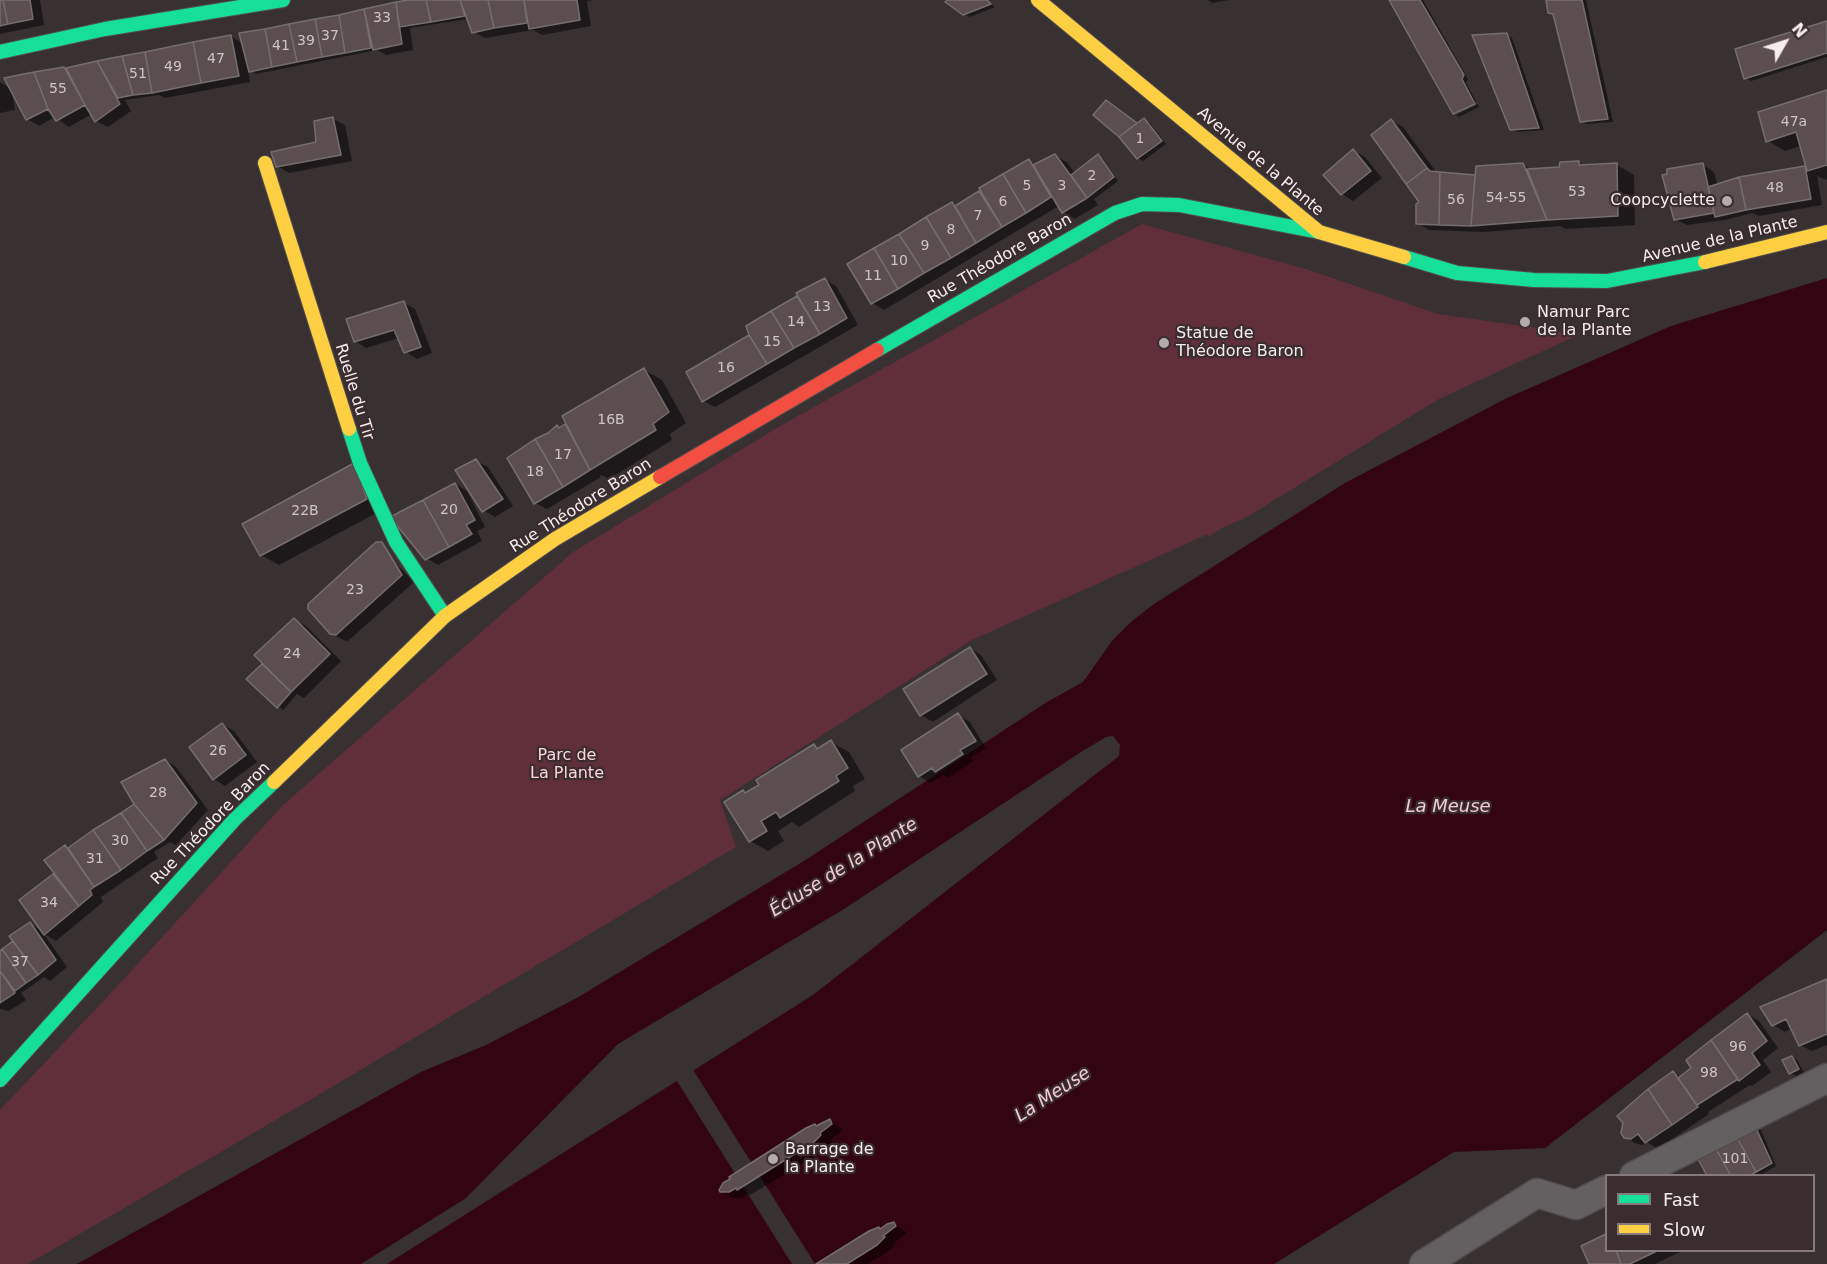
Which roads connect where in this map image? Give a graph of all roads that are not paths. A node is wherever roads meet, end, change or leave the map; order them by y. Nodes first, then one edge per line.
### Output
1 (283, 0) edge
2 (1038, 0) edge
3 (0, 52) edge
4 (265, 162) dead end
5 (1319, 232) junction
6 (1827, 232) edge
7 (445, 616) junction
8 (1827, 1078) edge
9 (0, 1080) edge
10 (1638, 1174) edge
11 (1605, 1190) edge
12 (1424, 1264) edge

1 - 3 street
2 - 5 street, Avenue de la Plante
4 - 7 street, Ruelle du Tir
5 - 6 street, Avenue de la Plante
5 - 7 street, Rue Théodore Baron
7 - 9 street, Rue Théodore Baron
8 - 10 street
11 - 12 street

